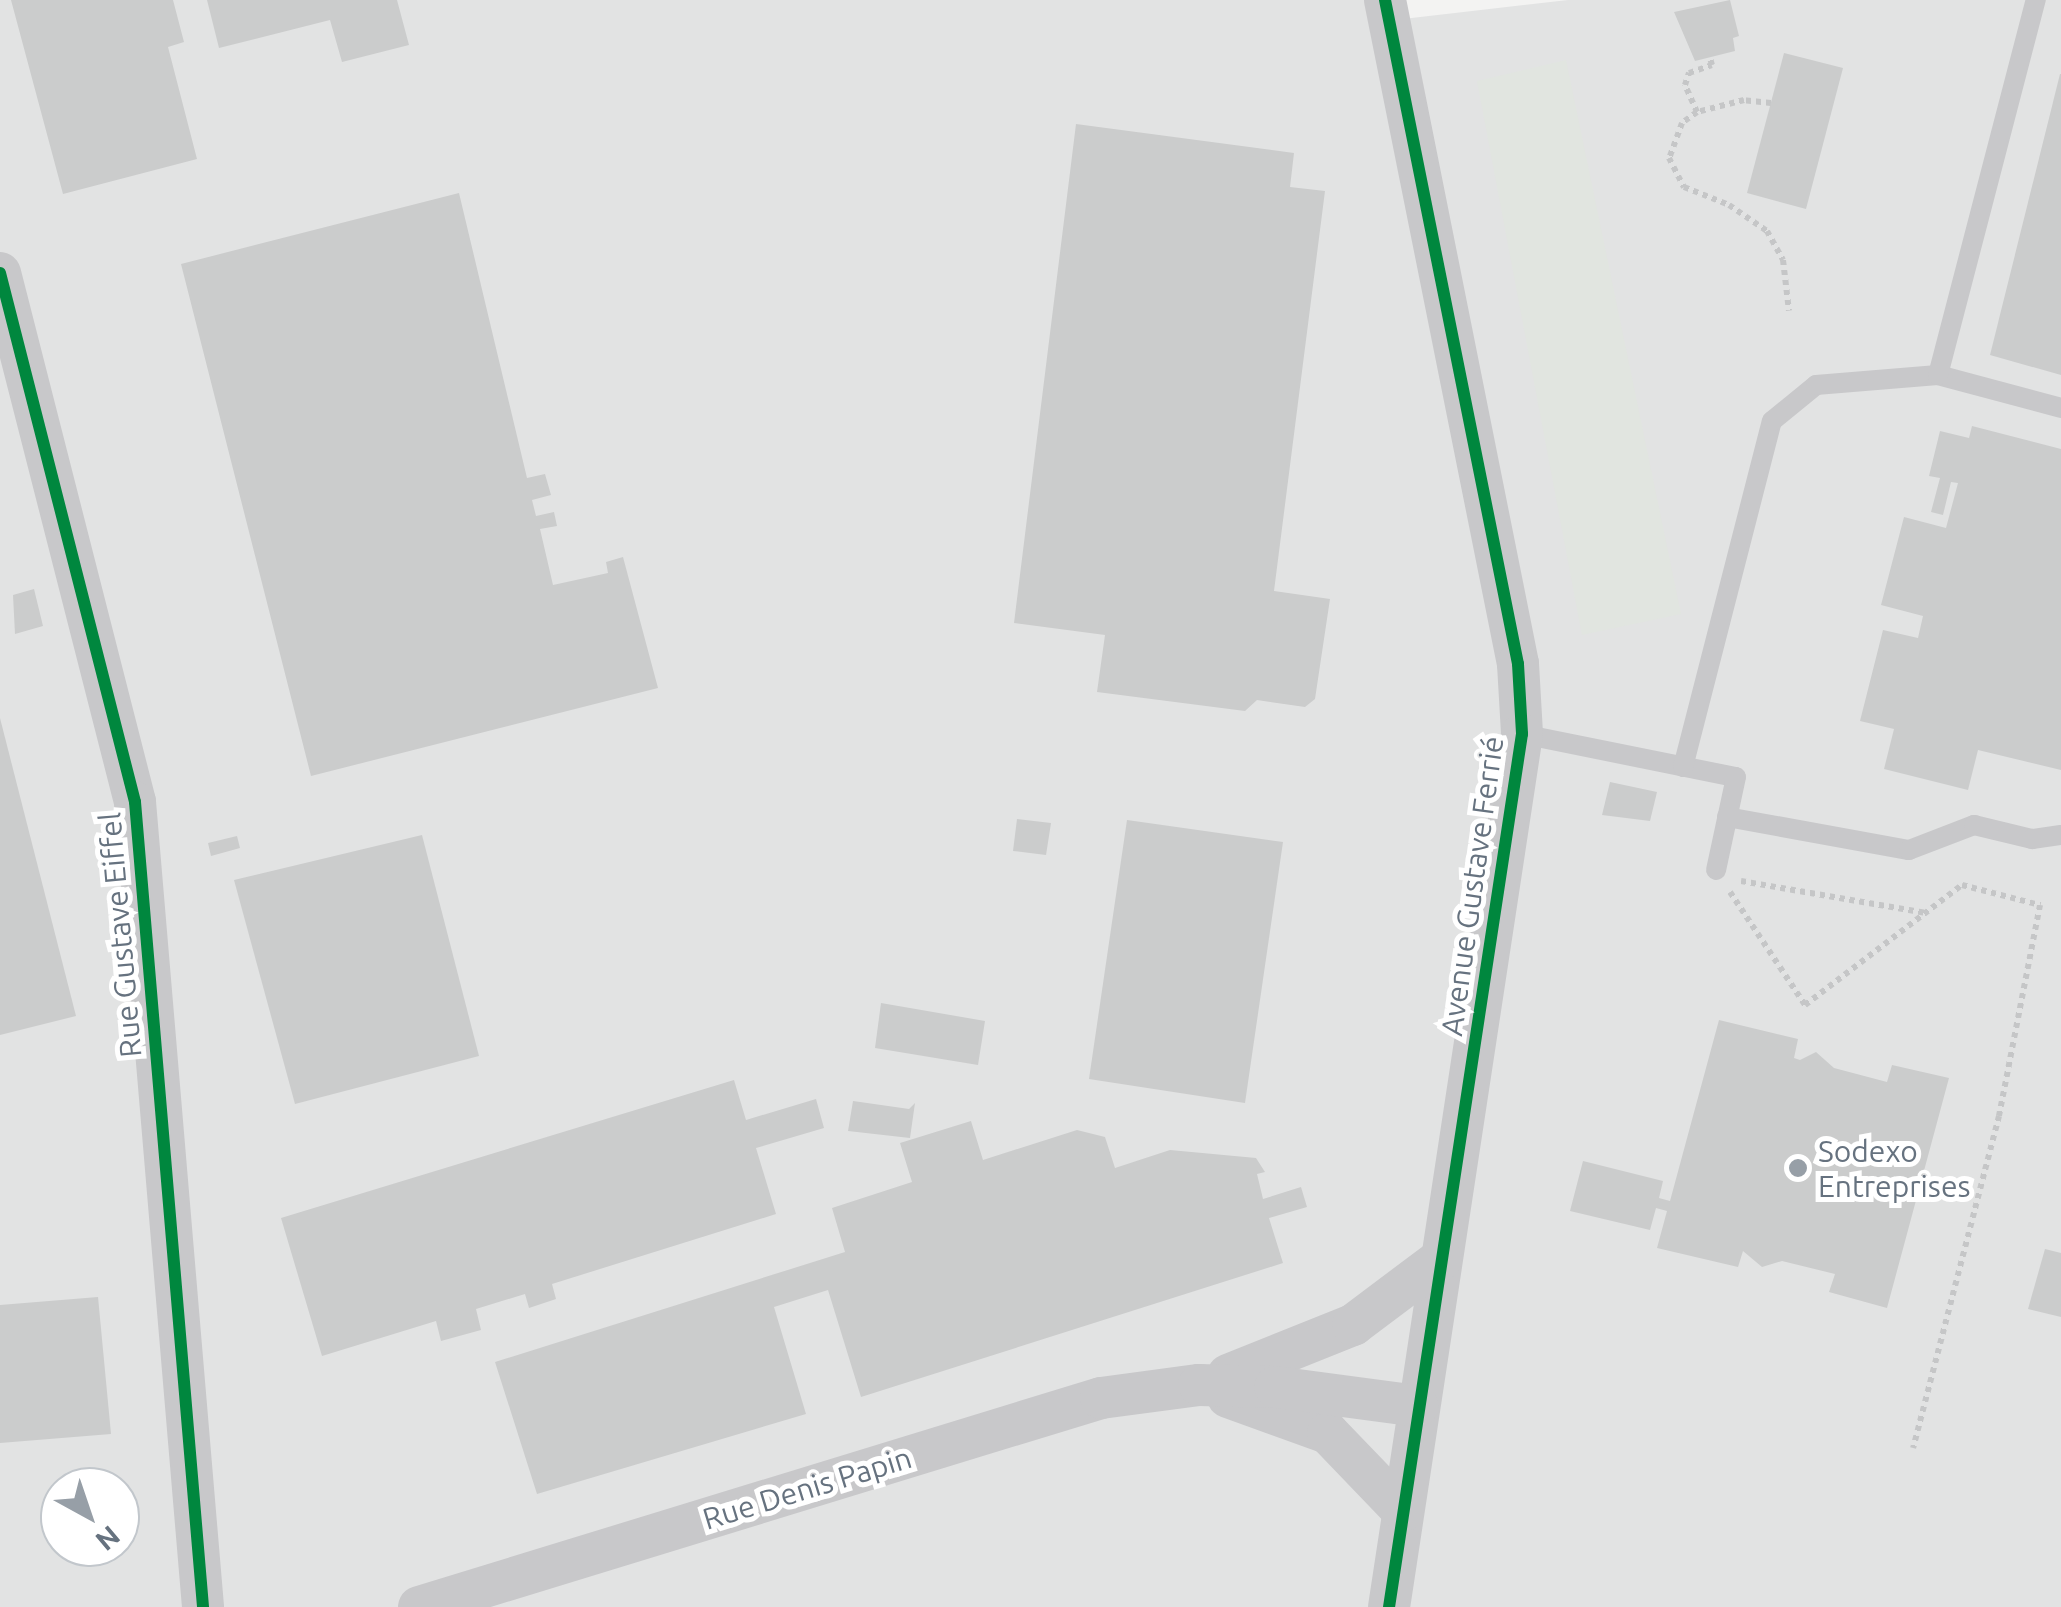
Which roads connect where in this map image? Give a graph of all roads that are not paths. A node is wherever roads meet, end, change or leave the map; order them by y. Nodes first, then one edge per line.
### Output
1 (1385, 0) edge
2 (2036, 0) edge
3 (0, 273) edge
4 (1938, 375) junction
5 (2061, 408) edge
6 (1522, 734) junction
7 (1683, 766) junction
8 (1727, 817) junction
9 (2061, 834) edge
10 (1716, 870) dead end
11 (1441, 1258) junction
12 (1199, 1385) junction
13 (1418, 1406) junction
14 (1403, 1511) junction
15 (203, 1607) edge
16 (418, 1607) edge
17 (1389, 1607) edge

1 - 6 street, Avenue Gustave Ferrié
2 - 4 lane
3 - 15 street, Rue Gustave Eiffel
4 - 5 lane
4 - 7 lane
6 - 7 lane
6 - 11 street, Avenue Gustave Ferrié
7 - 8 lane
8 - 9 lane
8 - 10 lane
11 - 12 street, Rue Denis Papin
11 - 13 street, Avenue Gustave Ferrié
12 - 13 street, Rue Denis Papin
12 - 14 street, Rue Denis Papin
12 - 16 street, Rue Denis Papin
13 - 14 street, Avenue Gustave Ferrié
14 - 17 street, Avenue Gustave Ferrié

